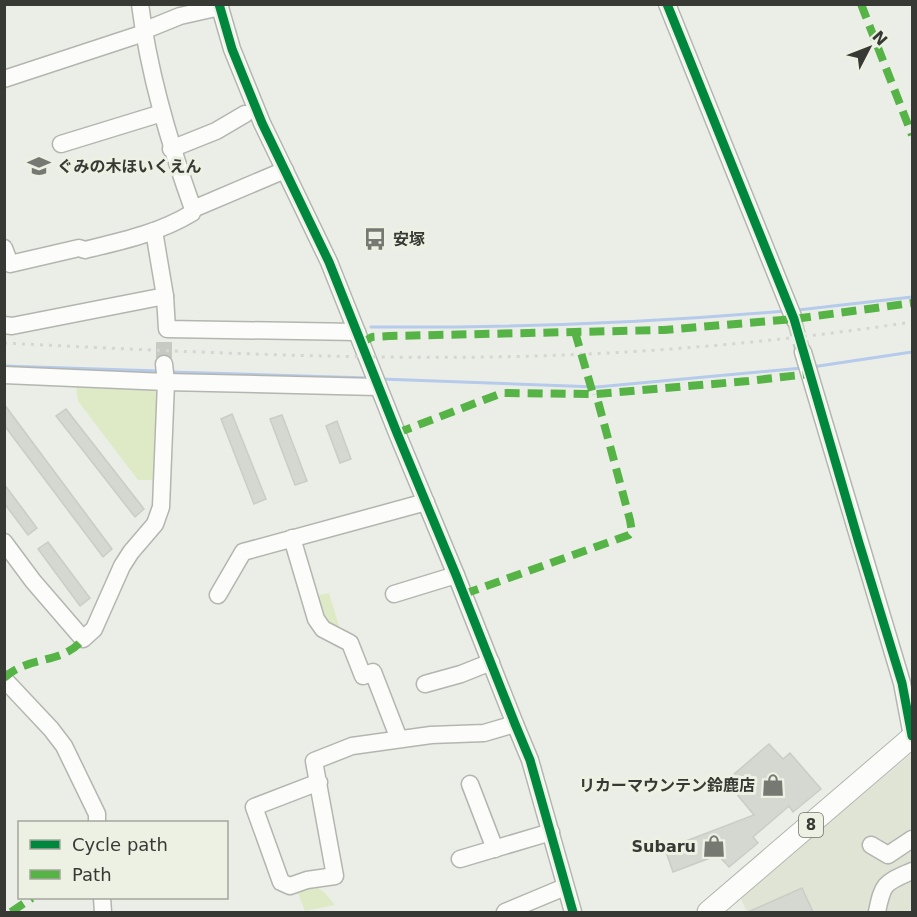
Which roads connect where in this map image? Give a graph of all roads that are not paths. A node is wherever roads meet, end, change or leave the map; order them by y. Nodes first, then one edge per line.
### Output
1 (140, 4) edge
2 (667, 4) edge
3 (219, 6) edge
4 (144, 32) junction
5 (4, 80) edge
6 (162, 113) junction
7 (245, 114) dead end
8 (61, 144) dead end
9 (171, 149) junction
10 (285, 170) junction
11 (193, 209) junction
12 (154, 231) junction
13 (4, 248) edge
14 (165, 296) junction
15 (791, 313) tunnel mouth
16 (4, 326) edge
17 (357, 332) junction
18 (806, 362) tunnel mouth
19 (165, 372) junction
20 (4, 375) edge
21 (376, 381) junction
22 (426, 502) junction
23 (292, 538) junction
24 (4, 542) edge
25 (456, 575) junction
26 (394, 594) dead end
27 (218, 595) dead end
28 (491, 662) junction
29 (4, 679) edge
30 (425, 684) dead end
31 (515, 724) junction
32 (912, 736) edge
33 (399, 739) junction
34 (319, 782) junction
35 (470, 784) dead end
36 (97, 821) edge
37 (912, 827) edge
38 (551, 832) junction
39 (912, 832) edge
40 (912, 839) edge
41 (871, 845) dead end
42 (495, 849) junction
43 (460, 859) dead end
44 (912, 871) edge
45 (565, 887) junction
46 (505, 912) edge
47 (573, 912) edge
48 (708, 912) edge
49 (877, 912) edge

1 - 4 street
2 - 15 street
3 - 4 street
3 - 10 street
4 - 5 street
4 - 6 street
6 - 8 street
6 - 9 street
7 - 9 street
9 - 11 street
10 - 11 street
10 - 17 street
11 - 12 street
12 - 13 street
12 - 14 street
14 - 16 street
14 - 17 street
17 - 21 street
18 - 32 street
19 - 20 street
19 - 21 street
19 - 24 street
21 - 22 street
22 - 23 street
22 - 25 street
23 - 27 street
23 - 33 street
25 - 26 street
25 - 28 street
28 - 30 street
28 - 31 street
29 - 36 street
31 - 33 street
31 - 38 street
32 - 48 main road, 8
33 - 34 street
34 - 34 street
35 - 42 street
37 - 39 street
38 - 42 street
38 - 45 street
40 - 41 street
42 - 43 street
44 - 49 street
45 - 46 street
45 - 47 street

